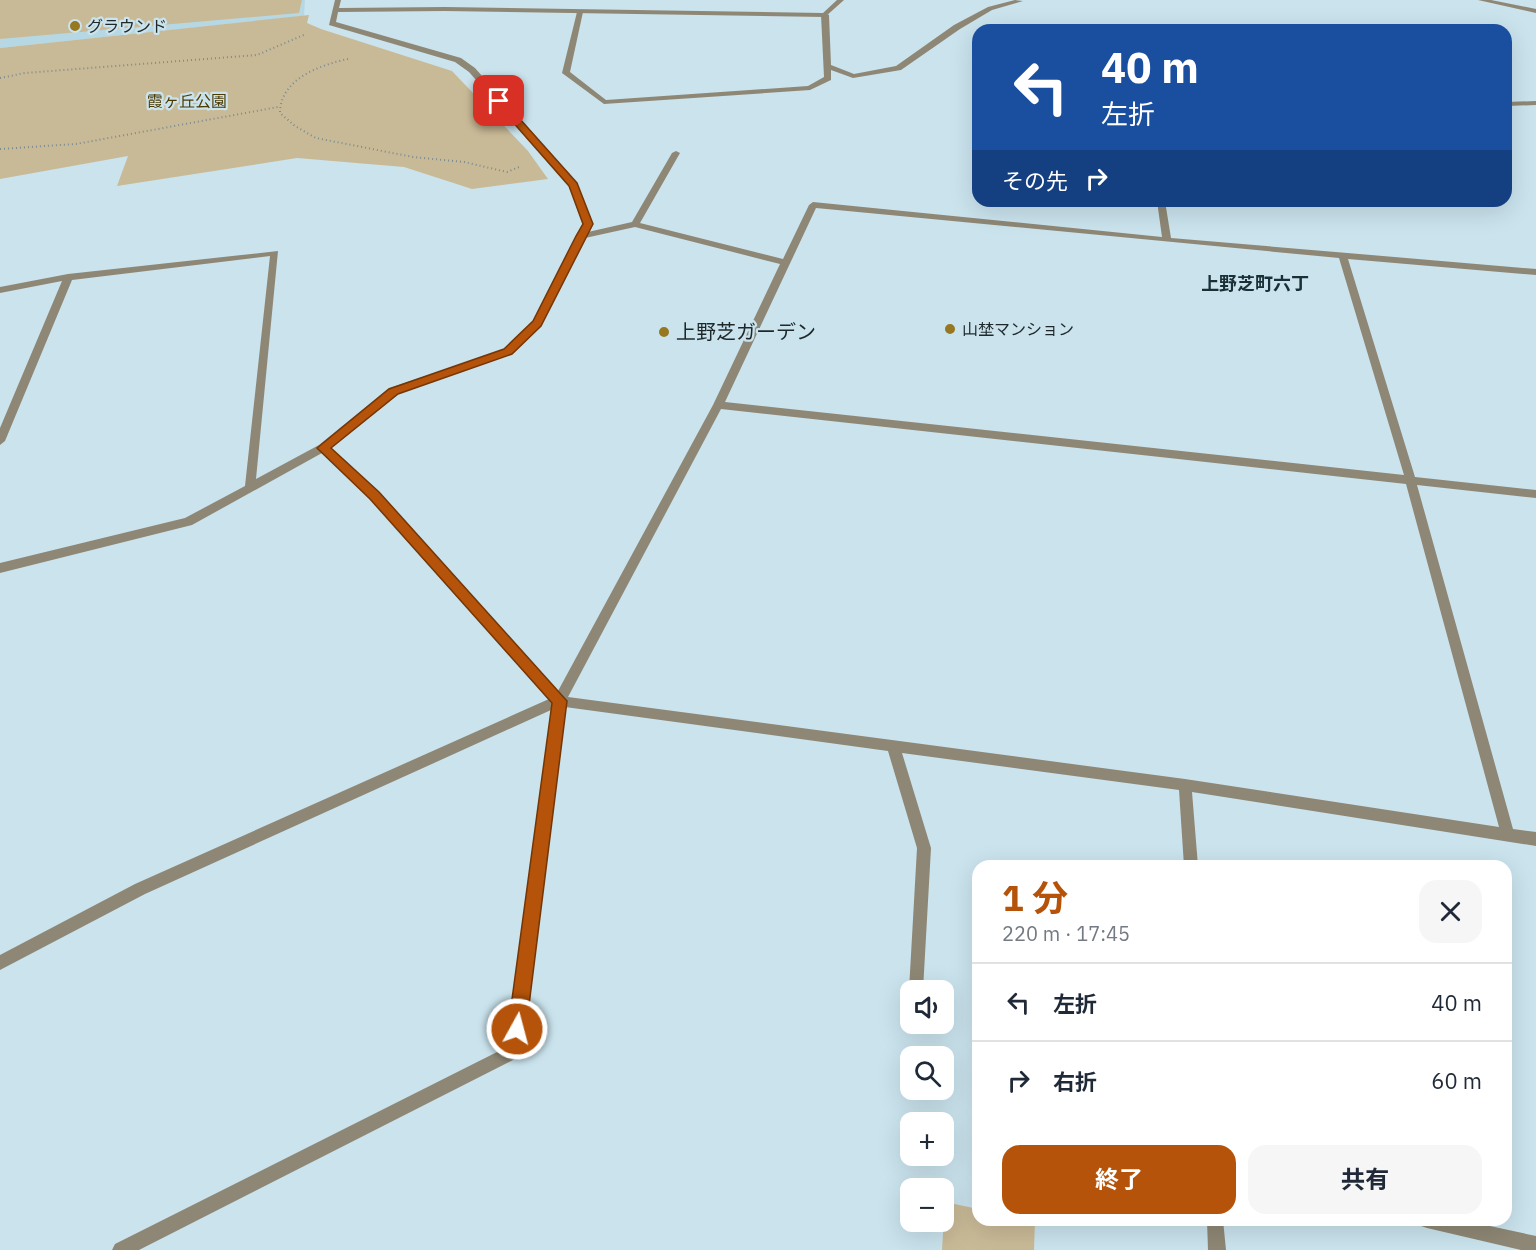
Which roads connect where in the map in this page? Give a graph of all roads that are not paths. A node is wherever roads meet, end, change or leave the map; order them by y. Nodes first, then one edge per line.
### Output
1 (338, 0) edge
2 (841, 0) edge
3 (1481, 0) edge
4 (1020, 1) edge
5 (335, 10) junction
6 (1536, 10) edge
7 (580, 12) junction
8 (825, 15) junction
9 (827, 66) junction
10 (1536, 103) edge
11 (1512, 104) edge
12 (676, 153) dead end
13 (1162, 207) edge
14 (636, 224) junction
15 (581, 236) junction
16 (1167, 240) junction
17 (1342, 254) junction
18 (786, 263) junction
19 (1536, 272) edge
20 (68, 277) junction
21 (0, 290) edge
22 (718, 405) junction
23 (0, 441) edge
24 (323, 448) junction
25 (1410, 479) junction
26 (250, 488) junction
27 (1536, 494) edge
28 (0, 568) edge
29 (559, 701) junction
30 (893, 745) junction
31 (1185, 786) junction
32 (1508, 835) junction
33 (1536, 839) edge
34 (1191, 860) edge
35 (0, 963) edge
36 (917, 980) edge
37 (1215, 1226) edge
38 (1453, 1226) edge
39 (1536, 1245) edge
40 (121, 1250) edge
41 (1217, 1250) edge

1 - 5 street
2 - 8 street
3 - 6 street
4 - 9 street
5 - 7 street
5 - 15 street
7 - 8 street
7 - 9 street
8 - 9 street
10 - 11 street
12 - 14 street
13 - 16 street
14 - 15 street
14 - 18 street
15 - 24 street
16 - 17 street
16 - 18 street
17 - 19 street
17 - 25 street
18 - 22 street
20 - 21 street
20 - 23 street
20 - 26 street
22 - 25 street
22 - 29 street
24 - 26 street
24 - 29 street
25 - 27 street
25 - 32 street
26 - 28 street
29 - 30 street
29 - 35 street
29 - 40 street
30 - 31 street
30 - 36 street
31 - 32 street
31 - 34 street
32 - 33 street
37 - 41 street
38 - 39 street

